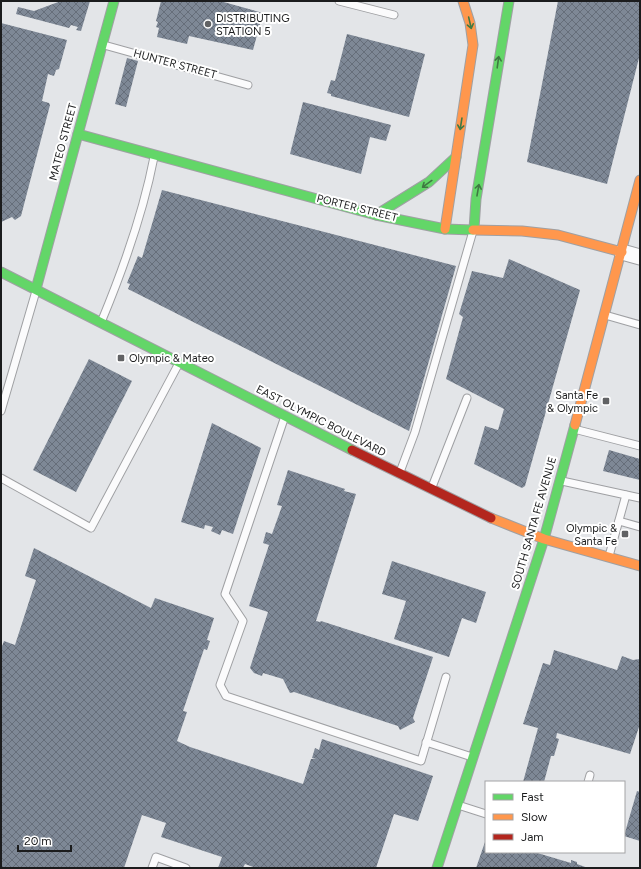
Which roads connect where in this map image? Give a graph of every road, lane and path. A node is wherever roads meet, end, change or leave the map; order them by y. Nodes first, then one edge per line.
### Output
1 (114, 1) edge
2 (339, 1) edge
3 (463, 1) edge
4 (509, 1) edge
5 (394, 15) dead end
6 (102, 44) junction
7 (248, 84) dead end
8 (78, 134) junction
9 (154, 154) junction
10 (456, 157) junction
11 (640, 180) edge
12 (376, 215) junction
13 (445, 229) junction
14 (474, 229) junction
15 (622, 252) junction
16 (640, 257) edge
17 (1, 272) edge
18 (36, 289) junction
19 (605, 315) junction
20 (101, 322) junction
21 (640, 325) edge
22 (179, 362) junction
23 (467, 398) dead end
24 (1, 411) edge
25 (285, 416) junction
26 (574, 429) junction
27 (640, 446) edge
28 (400, 474) junction
29 (1, 478) edge
30 (560, 480) junction
31 (431, 489) junction
32 (626, 495) junction
33 (640, 498) edge
34 (619, 521) junction
35 (640, 527) edge
36 (544, 539) junction
37 (609, 557) junction
38 (640, 566) edge
39 (446, 677) dead end
40 (426, 742) junction
41 (474, 758) junction
42 (458, 805) junction
43 (485, 814) edge
44 (152, 868) edge
45 (186, 868) edge
46 (437, 868) edge

1 - 6 main road, MATEO STREET
2 - 5 lane
3 -> 10 main road
14 -> 4 main road
6 - 7 lane, HUNTER STREET
6 - 8 main road, MATEO STREET
8 - 9 main road, PORTER STREET
8 - 18 main road, MATEO STREET
9 - 12 main road, PORTER STREET
9 - 20 lane
10 -> 12 main road
10 - 13 main road
11 - 15 main road, SOUTH SANTA FE AVENUE
12 - 13 main road, PORTER STREET
13 - 14 main road, PORTER STREET
14 - 15 main road, PORTER STREET
14 - 28 lane
15 - 16 street, PORTER STREET
15 - 19 main road, SOUTH SANTA FE AVENUE
17 - 18 main road, EAST OLYMPIC BOULEVARD
18 - 20 main road, EAST OLYMPIC BOULEVARD
18 - 24 lane
19 - 21 lane
19 - 26 main road, SOUTH SANTA FE AVENUE
20 - 22 main road, EAST OLYMPIC BOULEVARD
22 - 25 main road, EAST OLYMPIC BOULEVARD
22 - 29 lane
23 - 31 lane
25 - 28 main road, EAST OLYMPIC BOULEVARD
25 - 40 lane
26 - 27 lane
26 - 30 main road, SOUTH SANTA FE AVENUE
28 - 31 main road, EAST OLYMPIC BOULEVARD
30 - 32 lane
30 - 36 main road, SOUTH SANTA FE AVENUE
31 - 36 main road, EAST OLYMPIC BOULEVARD
32 - 33 lane
32 - 34 lane
34 - 35 lane
34 - 37 lane
36 - 37 main road, EAST OLYMPIC BOULEVARD
36 - 41 main road, SOUTH SANTA FE AVENUE
37 - 38 main road, EAST OLYMPIC BOULEVARD
39 - 40 lane
40 - 41 lane
41 - 42 main road, SOUTH SANTA FE AVENUE
42 - 43 lane
42 - 46 main road, SOUTH SANTA FE AVENUE
44 - 45 lane

